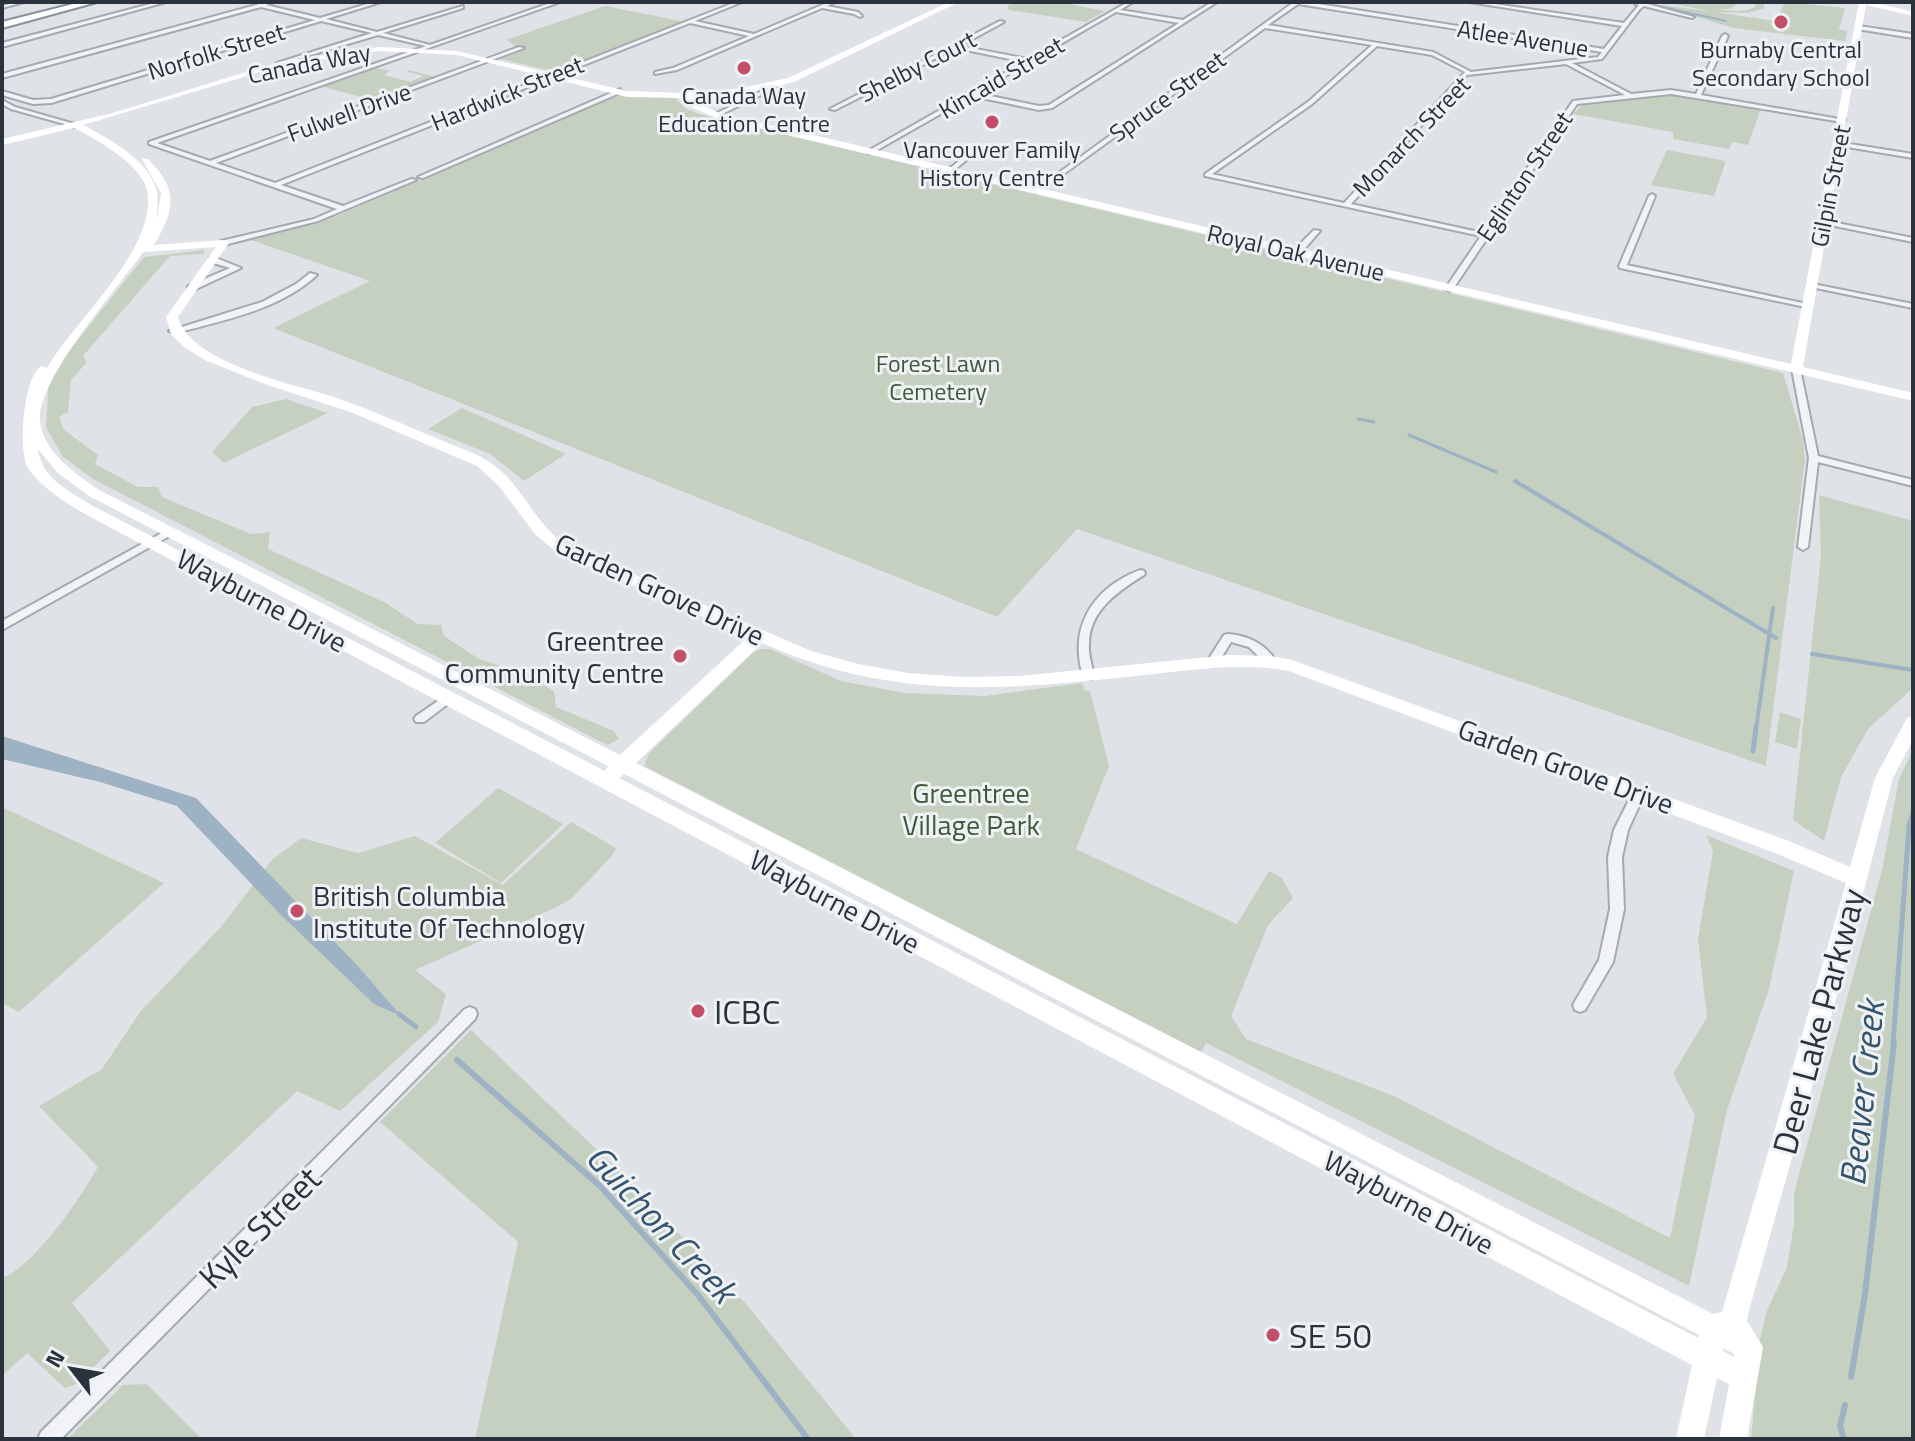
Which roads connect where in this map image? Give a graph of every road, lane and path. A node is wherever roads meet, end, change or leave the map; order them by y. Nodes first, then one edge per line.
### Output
1 (22, 2) edge
2 (69, 2) edge
3 (92, 2) edge
4 (164, 2) edge
5 (248, 2) edge
6 (272, 2) edge
7 (379, 2) edge
8 (558, 2) edge
9 (740, 2) edge
10 (833, 2) edge
11 (955, 2) edge
12 (1131, 2) edge
13 (1215, 2) edge
14 (1297, 2) edge
15 (1471, 2) edge
16 (1634, 2) edge
17 (1864, 2) edge
18 (1644, 4) junction
19 (261, 5) junction
20 (2, 7) edge
21 (461, 7) dead end
22 (822, 7) junction
23 (1116, 11) junction
24 (1913, 12) edge
25 (860, 16) dead end
26 (1692, 17) dead end
27 (321, 20) junction
28 (2, 22) edge
29 (690, 22) junction
30 (1002, 22) dead end
31 (1184, 22) junction
32 (1625, 25) junction
33 (1265, 26) junction
34 (1859, 28) junction
35 (375, 33) junction
36 (754, 35) junction
37 (1725, 36) dead end
38 (1913, 36) edge
39 (2, 45) edge
40 (1375, 45) junction
41 (955, 46) junction
42 (427, 47) junction
43 (521, 48) dead end
44 (1606, 51) junction
45 (325, 52) junction
46 (449, 52) junction
47 (489, 60) junction
48 (1029, 61) junction
49 (1568, 63) junction
50 (1469, 72) junction
51 (657, 73) dead end
52 (552, 75) junction
53 (2, 76) edge
54 (772, 88) dead end
55 (620, 91) junction
56 (2, 93) edge
57 (689, 94) junction
58 (971, 94) junction
59 (1630, 95) junction
60 (739, 96) dead end
61 (1698, 96) junction
62 (750, 99) junction
63 (2, 102) edge
64 (12, 105) junction
65 (833, 109) dead end
66 (716, 115) junction
67 (58, 119) junction
68 (1842, 120) junction
69 (81, 124) junction
70 (37, 134) junction
71 (2, 142) edge
72 (1837, 144) junction
73 (870, 152) junction
74 (1913, 156) edge
75 (967, 157) dead end
76 (208, 164) junction
77 (951, 170) junction
78 (274, 186) junction
79 (1037, 191) junction
80 (1652, 196) dead end
81 (1346, 205) junction
82 (344, 209) junction
83 (1822, 222) junction
84 (1316, 231) dead end
85 (1484, 235) junction
86 (1913, 240) edge
87 (224, 243) junction
88 (139, 249) junction
89 (1297, 252) junction
90 (213, 260) junction
91 (313, 275) dead end
92 (1811, 285) junction
93 (191, 288) junction
94 (1449, 289) junction
95 (1807, 306) junction
96 (1913, 306) edge
97 (173, 331) junction
98 (45, 353) junction
99 (1796, 369) junction
100 (1913, 397) edge
101 (1814, 458) junction
102 (1913, 483) edge
103 (169, 532) junction
104 (151, 542) junction
105 (1803, 547) dead end
106 (1140, 573) dead end
107 (2, 626) edge
108 (759, 636) junction
109 (1088, 676) junction
110 (448, 698) junction
111 (420, 719) dead end
112 (1913, 723) edge
113 (613, 773) junction
114 (1639, 793) junction
115 (1857, 879) junction
116 (1580, 1005) dead end
117 (470, 1014) dead end
118 (1724, 1326) junction
119 (1708, 1357) junction
120 (1744, 1377) junction
121 (48, 1439) edge
122 (1690, 1439) edge
123 (1733, 1439) edge

1 - 20 street
2 - 28 highway
3 - 28 highway
4 - 39 street
5 - 19 street
6 - 19 street
7 - 27 street, Norfolk Street
8 - 42 street
9 - 29 street, Hardwick Street
10 - 22 street
11 - 57 street, Canada Way
12 - 23 street, Kincaid Street
13 - 31 street
14 - 33 street, Spruce Street
14 - 44 street, Atlee Avenue
15 - 32 street
16 - 18 street
17 - 24 street
17 - 34 street, Gilpin Street
18 - 26 street
18 - 32 street
19 - 27 street
19 - 53 street
21 - 35 street
22 - 25 street
22 - 36 street
23 - 31 street
23 - 48 street, Kincaid Street
27 - 35 street
27 - 56 street, Norfolk Street
29 - 36 street
29 - 52 street, Hardwick Street
30 - 41 street, Shelby Court
31 - 58 street
32 - 44 street
33 - 40 street
33 - 79 street, Spruce Street
34 - 38 street
34 - 68 street, Gilpin Street
35 - 42 street
35 - 45 street
36 - 51 street
37 - 61 street
40 - 50 street
40 - 81 street
41 - 48 street
41 - 65 street, Shelby Court
42 - 45 street, Canada Way
42 - 46 street, Canada Way
42 - 46 street
42 - 76 street
43 - 47 street, Fulwell Drive
44 - 49 street, Monarch Street
45 - 69 street, Canada Way
46 - 47 street, Canada Way
47 - 52 street, Canada Way
47 - 76 street, Fulwell Drive
48 - 58 street, Kincaid Street
49 - 50 street, Monarch Street
49 - 59 street
50 - 81 street, Monarch Street
52 - 55 street, Canada Way
52 - 78 street, Hardwick Street
54 - 62 street
55 - 57 street, Canada Way
55 - 82 street
57 - 66 street, Royal Oak Avenue
58 - 73 street, Kincaid Street
59 - 61 street, Eglinton Street
59 - 85 street, Eglinton Street
60 - 62 street
61 - 68 street, Eglinton Street
62 - 66 street
63 - 64 street, Wayburne Drive
64 - 67 street, Wayburne Drive
64 - 69 street, Wayburne Drive
66 - 73 street, Royal Oak Avenue
67 - 69 street, Wayburne Drive
67 - 70 street
68 - 72 street, Gilpin Street
69 - 70 street, Canada Way
69 - 88 street, Wayburne Drive
70 - 71 street, Canada Way
72 - 74 street
72 - 83 street, Gilpin Street
73 - 77 street, Royal Oak Avenue
75 - 77 street
76 - 78 street
77 - 79 street, Royal Oak Avenue
78 - 82 street
79 - 89 street, Royal Oak Avenue
80 - 95 street
81 - 85 street
82 - 87 street
83 - 86 street
83 - 92 street, Gilpin Street
84 - 89 street
85 - 94 street, Eglinton Street
87 - 88 street
87 - 90 street
88 - 98 street, Wayburne Drive
89 - 94 street, Royal Oak Avenue
90 - 93 street
90 - 93 street
91 - 97 street
92 - 95 street, Gilpin Street
92 - 96 street
93 - 97 street
94 - 99 street, Royal Oak Avenue
95 - 99 street, Gilpin Street
97 - 108 street, Garden Grove Drive
98 - 103 street, Wayburne Drive
98 - 104 street, Wayburne Drive
99 - 100 street, Royal Oak Avenue
99 - 101 street
101 - 102 street
101 - 105 street
103 - 104 street
103 - 113 street, Wayburne Drive
104 - 107 street
104 - 110 street, Wayburne Drive
106 - 109 street
108 - 109 street, Garden Grove Drive
108 - 113 street
109 - 114 street, Garden Grove Drive
110 - 111 street
110 - 113 street, Wayburne Drive
112 - 115 street, Deer Lake Parkway
113 - 118 street, Wayburne Drive
113 - 119 street, Wayburne Drive
114 - 115 street, Garden Grove Drive
114 - 116 street
115 - 118 street, Deer Lake Parkway
117 - 121 street, Kyle Street
118 - 119 street, Deer Lake Parkway
118 - 120 street, Wayburne Drive
119 - 120 street, Wayburne Drive
119 - 122 street, Deer Lake Parkway
120 - 123 street

